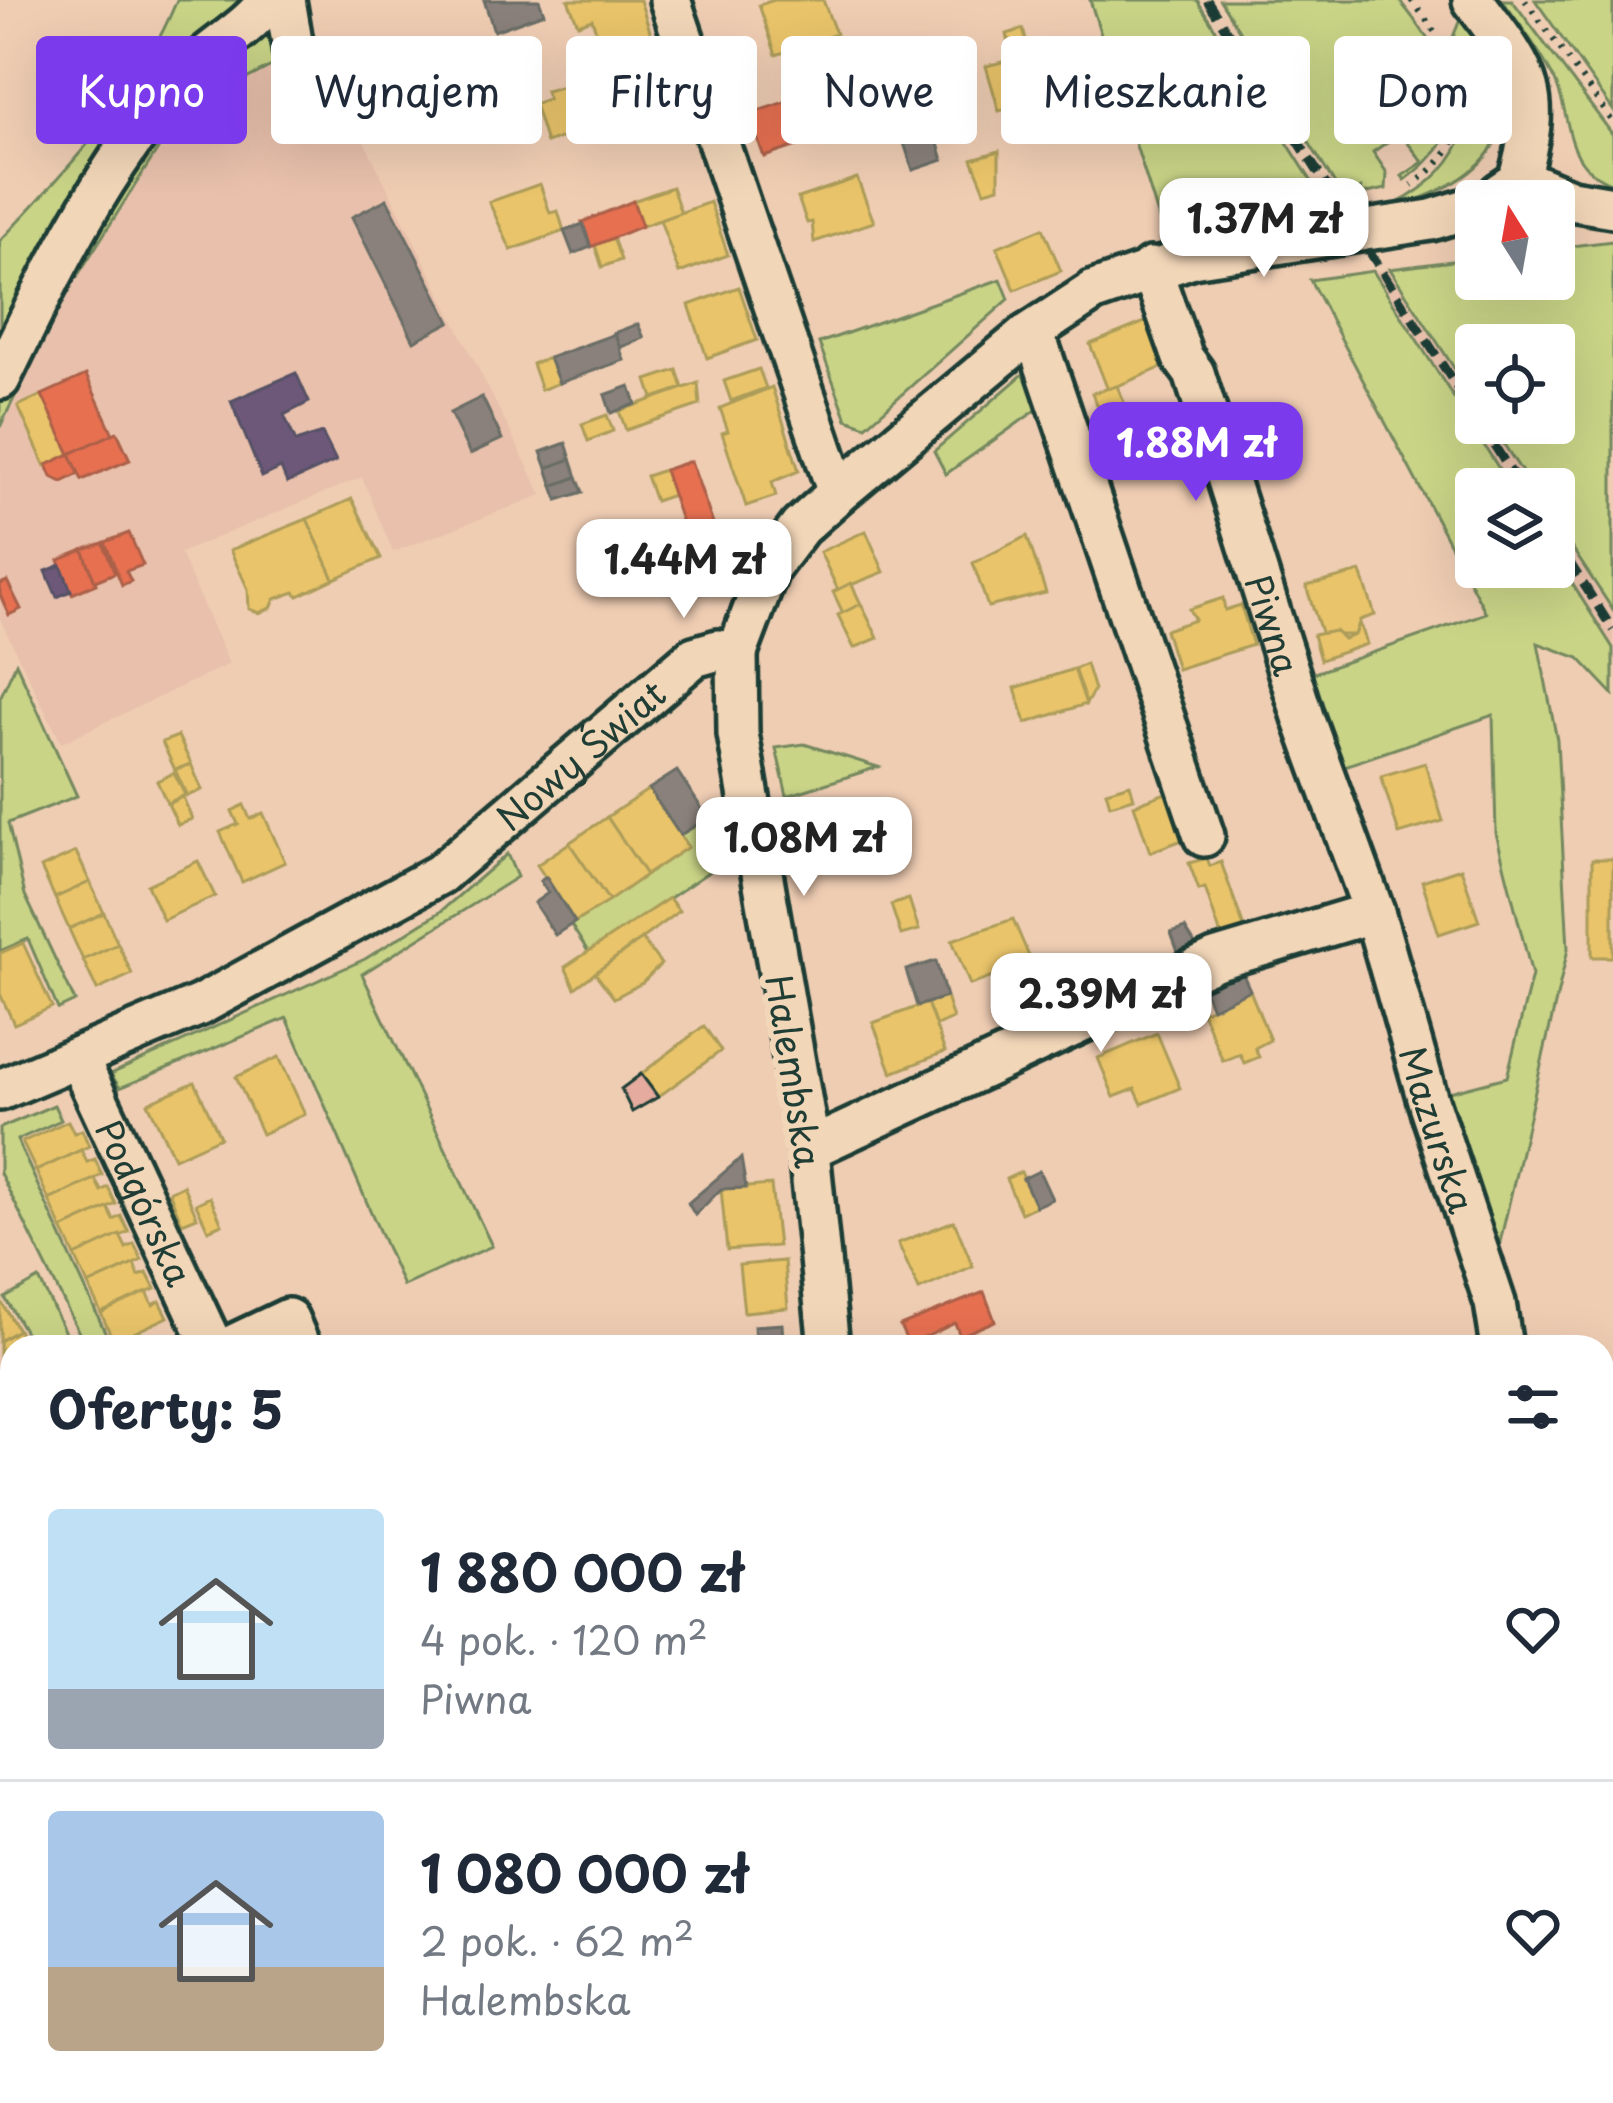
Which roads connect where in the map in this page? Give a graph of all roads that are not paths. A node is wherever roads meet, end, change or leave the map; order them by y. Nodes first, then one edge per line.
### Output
1 (269, 0) edge
2 (285, 0) edge
3 (670, 0) edge
4 (1473, 0) edge
5 (291, 36) edge
6 (1507, 180) edge
7 (1575, 201) edge
8 (1613, 207) edge
9 (1455, 213) edge
10 (1151, 268) junction
11 (1027, 335) junction
12 (0, 379) edge
13 (838, 493) junction
14 (737, 653) junction
15 (1204, 836) dead end
16 (1374, 912) junction
17 (78, 1058) junction
18 (0, 1090) edge
19 (808, 1149) junction
20 (207, 1335) edge
21 (254, 1335) edge
22 (295, 1335) edge
23 (828, 1335) edge
24 (1500, 1335) edge

1 - 12 street
2 - 5 street
3 - 13 street
4 - 6 street
7 - 8 street
9 - 10 street
10 - 11 street
10 - 16 street, Piwna
11 - 13 street
11 - 15 street
13 - 14 street
14 - 17 street, Nowy Świat
14 - 19 street, Halembska
16 - 19 street
16 - 24 street, Mazurska
17 - 18 street, Nowy Świat
17 - 20 street, Podgórska
19 - 23 street, Halembska
21 - 22 street

